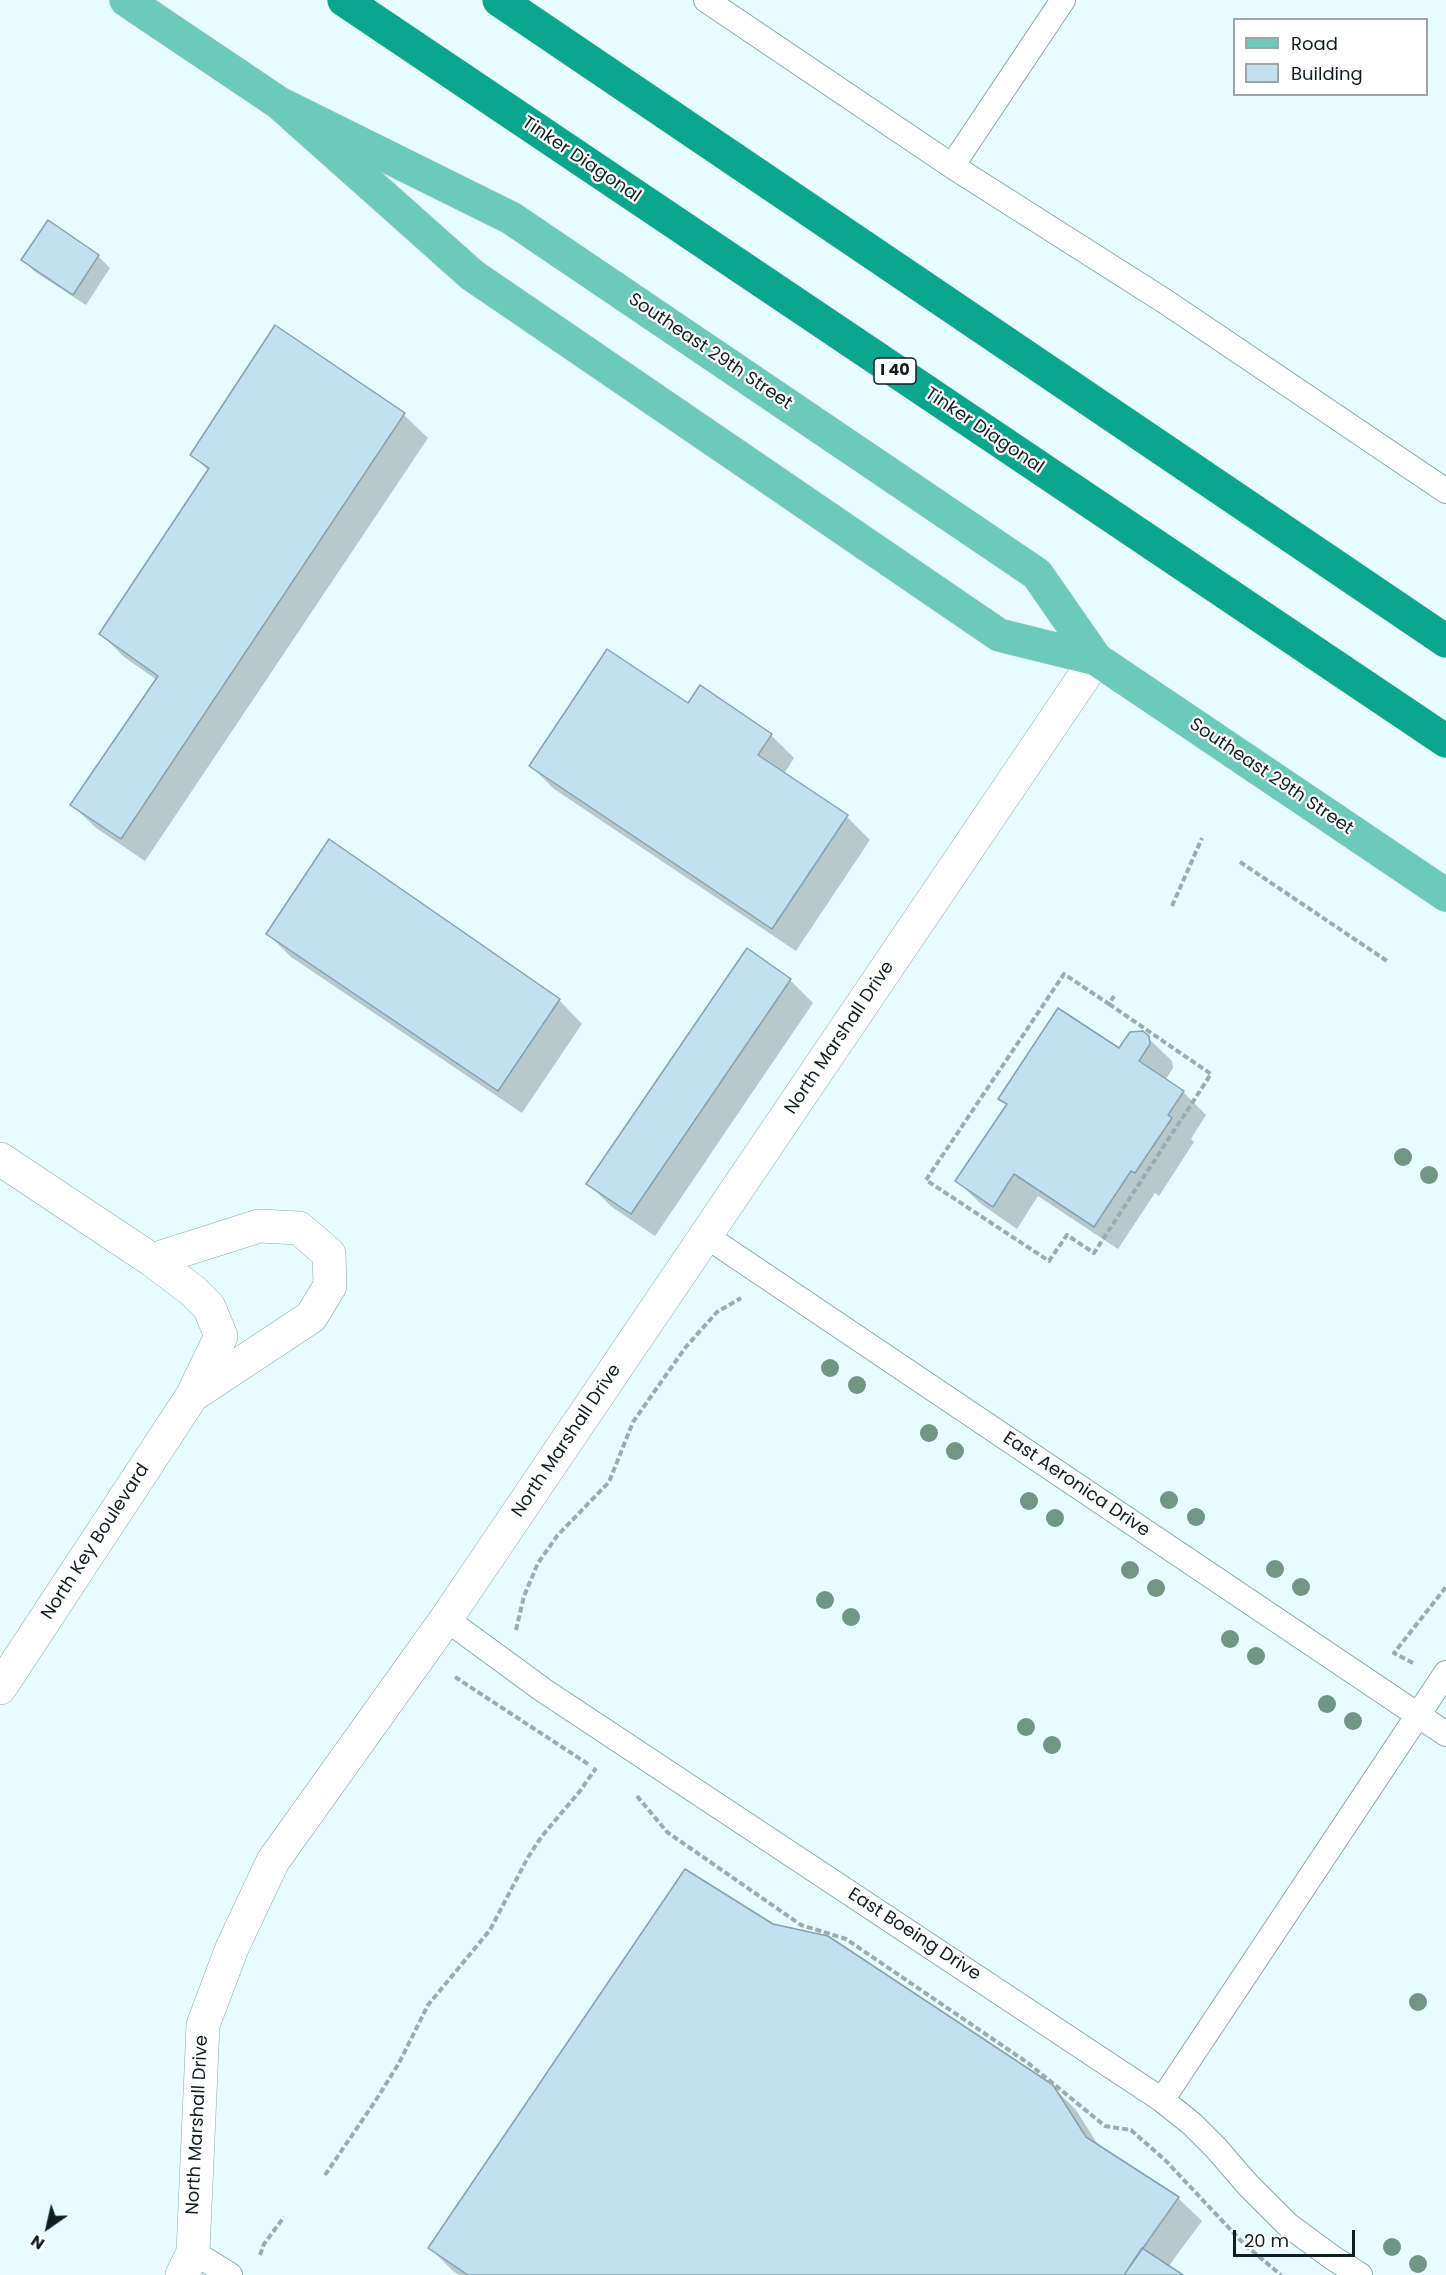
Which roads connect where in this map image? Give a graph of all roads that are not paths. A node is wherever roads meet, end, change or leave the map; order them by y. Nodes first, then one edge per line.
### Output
1 (126, 0) edge
2 (344, 0) edge
3 (499, 0) edge
4 (706, 0) edge
5 (1063, 0) edge
6 (279, 103) junction
7 (952, 166) junction
8 (1446, 490) edge
9 (1446, 641) edge
10 (1096, 659) junction
11 (1446, 741) edge
12 (1446, 895) edge
13 (0, 1159) edge
14 (706, 1236) junction
15 (152, 1260) junction
16 (192, 1396) junction
17 (446, 1619) junction
18 (1444, 1676) edge
19 (0, 1688) edge
20 (1418, 1715) junction
21 (1446, 1734) edge
22 (1162, 2100) junction
23 (188, 2264) edge
24 (230, 2275) edge
25 (1360, 2275) edge

1 - 6 main road, Southeast 29th Street
2 - 11 highway, Tinker Diagonal / I 40
3 - 9 highway
4 - 7 lane
5 - 7 lane
6 - 10 main road, Southeast 29th Street
6 - 10 main road, Southeast 29th Street
7 - 8 lane
10 - 12 main road, Southeast 29th Street
10 - 14 street, North Marshall Drive
13 - 15 street
14 - 17 street, North Marshall Drive
14 - 20 lane, East Aeronica Drive
15 - 16 street, North Key Boulevard
15 - 16 street, North Key Boulevard
16 - 19 street, North Key Boulevard
17 - 22 lane, East Boeing Drive
17 - 23 street, North Marshall Drive
18 - 20 lane
20 - 21 lane, East Aeronica Drive
20 - 22 lane
22 - 25 lane, East Boeing Drive
23 - 24 lane

